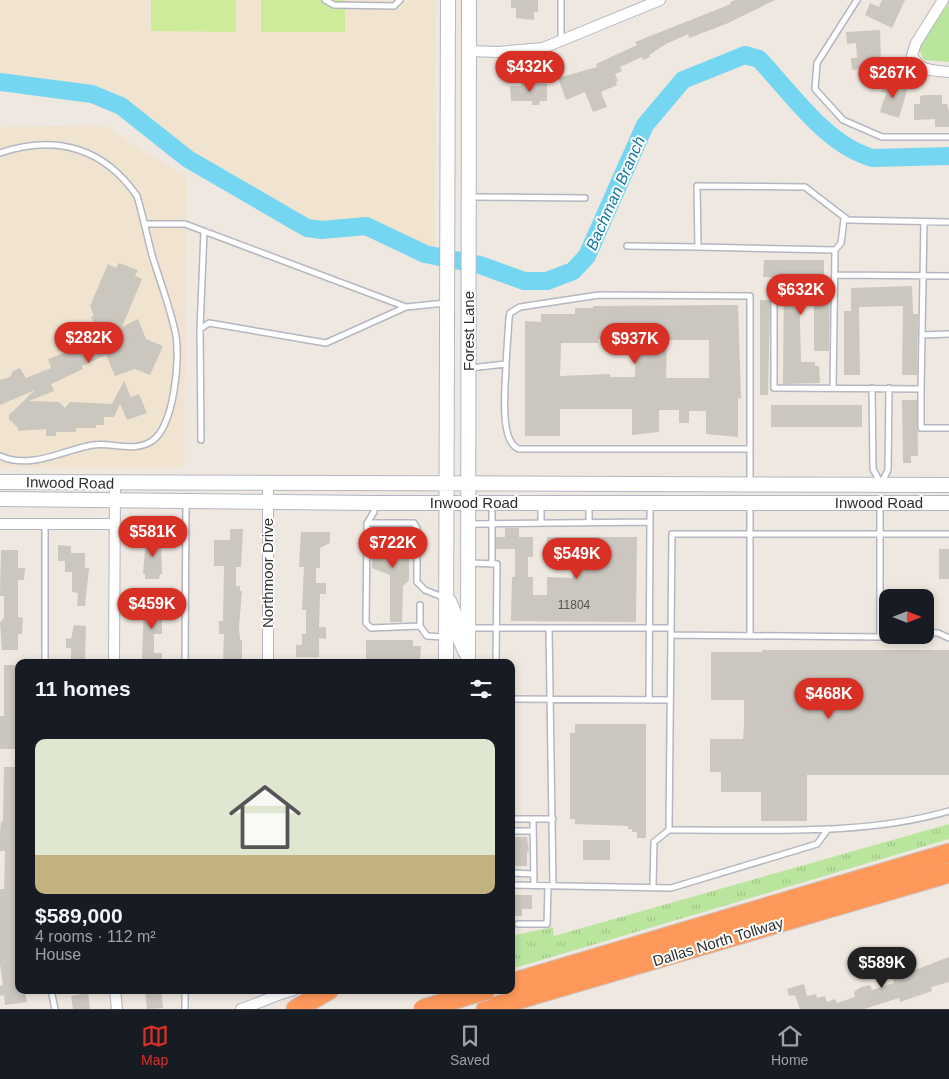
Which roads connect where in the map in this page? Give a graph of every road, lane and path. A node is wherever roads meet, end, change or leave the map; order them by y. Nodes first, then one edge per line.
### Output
1 (325, 0) edge
2 (400, 0) edge
3 (448, 0) edge
4 (455, 0) edge
5 (469, 0) edge
6 (561, 0) edge
7 (660, 0) edge
8 (856, 0) edge
9 (943, 0) edge
10 (348, 3) edge
11 (375, 3) edge
12 (647, 3) edge
13 (561, 42) junction
14 (469, 51) junction
15 (448, 64) junction
16 (949, 72) edge
17 (949, 137) edge
18 (0, 152) edge
19 (469, 197) junction
20 (586, 198) dead end
21 (844, 218) junction
22 (924, 222) junction
23 (949, 222) edge
24 (145, 224) junction
25 (204, 231) junction
26 (627, 246) dead end
27 (698, 247) junction
28 (835, 250) junction
29 (835, 275) junction
30 (923, 276) junction
31 (949, 276) edge
32 (774, 288) dead end
33 (447, 303) junction
34 (406, 307) junction
35 (200, 328) junction
36 (949, 334) edge
37 (922, 335) junction
38 (506, 364) junction
39 (469, 368) junction
40 (833, 388) junction
41 (872, 388) junction
42 (888, 388) junction
43 (921, 389) junction
44 (949, 428) edge
45 (201, 440) dead end
46 (750, 449) junction
47 (0, 456) edge
48 (0, 482) edge
49 (268, 483) junction
50 (446, 483) junction
51 (468, 483) junction
52 (115, 484) junction
53 (590, 484) junction
54 (750, 484) junction
55 (881, 485) junction
56 (949, 485) edge
57 (0, 499) edge
58 (115, 500) junction
59 (186, 501) junction
60 (268, 502) junction
61 (374, 502) junction
62 (468, 502) junction
63 (492, 502) junction
64 (541, 502) junction
65 (590, 502) junction
66 (446, 503) junction
67 (650, 503) junction
68 (750, 503) junction
69 (880, 503) junction
70 (949, 503) edge
71 (589, 522) junction
72 (650, 522) junction
73 (367, 523) junction
74 (492, 523) junction
75 (541, 523) junction
76 (0, 524) edge
77 (44, 524) junction
78 (114, 524) junction
79 (468, 524) junction
80 (750, 534) junction
81 (880, 534) junction
82 (949, 534) edge
83 (468, 564) junction
84 (492, 564) junction
85 (880, 589) edge
86 (446, 598) junction
87 (420, 605) dead end
88 (420, 626) junction
89 (468, 628) junction
90 (496, 628) junction
91 (549, 628) junction
92 (650, 628) junction
93 (671, 628) junction
94 (934, 633) edge
95 (671, 635) junction
96 (750, 636) junction
97 (446, 637) junction
98 (879, 637) edge
99 (949, 638) edge
100 (45, 659) edge
101 (114, 659) edge
102 (186, 659) edge
103 (268, 659) edge
104 (446, 659) edge
105 (468, 659) edge
106 (496, 659) edge
107 (515, 699) edge
108 (551, 699) junction
109 (649, 699) junction
110 (670, 700) junction
111 (949, 811) edge
112 (515, 819) edge
113 (533, 819) junction
114 (553, 819) junction
115 (828, 829) junction
116 (669, 830) junction
117 (515, 831) edge
118 (533, 831) junction
119 (949, 853) edge
120 (949, 872) edge
121 (515, 873) edge
122 (534, 874) junction
123 (515, 885) edge
124 (534, 885) junction
125 (550, 886) junction
126 (653, 886) junction
127 (518, 924) dead end
128 (515, 982) edge
129 (52, 994) edge
130 (115, 994) edge
131 (186, 994) edge
132 (272, 994) edge
133 (322, 994) edge
134 (444, 994) edge
135 (466, 994) edge
136 (488, 1002) edge
137 (55, 1009) edge
138 (117, 1009) edge
139 (186, 1009) edge
140 (241, 1009) edge
141 (296, 1009) edge
142 (423, 1009) edge
143 (444, 1009) edge
144 (466, 1009) edge

1 - 10 lane
2 - 11 lane
3 - 15 main road, Forest Lane
4 - 14 main road
5 - 14 main road, Forest Lane
6 - 13 lane
7 - 12 street
8 - 17 lane
9 - 16 street
10 - 11 lane
12 - 13 street
13 - 14 street
14 - 15 main road
14 - 19 main road, Forest Lane
15 - 33 main road, Forest Lane
18 - 24 lane
19 - 20 lane
19 - 39 main road, Forest Lane
21 - 22 lane
21 - 27 lane
21 - 28 lane
22 - 23 lane
22 - 30 lane
24 - 25 lane
24 - 47 lane
25 - 34 lane
25 - 35 lane
26 - 27 lane
27 - 28 lane
28 - 29 lane
29 - 30 lane
29 - 40 lane
30 - 31 lane
30 - 37 lane
32 - 40 lane
33 - 34 lane
33 - 50 main road, Forest Lane
34 - 35 lane
35 - 45 lane
36 - 37 lane
37 - 43 lane
38 - 39 lane
38 - 46 lane
38 - 46 lane
39 - 51 main road, Forest Lane
40 - 41 lane
41 - 42 lane
41 - 55 lane
42 - 43 lane
42 - 55 lane
43 - 44 lane
46 - 54 lane
48 - 52 main road, Inwood Road
49 - 50 main road, Inwood Road
49 - 52 main road, Inwood Road
49 - 60 street, Northmoor Drive
50 - 51 main road, Inwood Road
50 - 66 main road, Forest Lane
51 - 53 main road, Inwood Road
51 - 62 main road, Forest Lane
52 - 58 street
53 - 54 main road, Inwood Road
53 - 65 main road
54 - 55 main road, Inwood Road
54 - 68 main road
55 - 56 main road, Inwood Road
55 - 69 main road
57 - 58 main road, Inwood Road
58 - 59 main road, Inwood Road
58 - 78 street
59 - 60 main road, Inwood Road
59 - 102 lane
60 - 61 main road, Inwood Road
60 - 103 street, Northmoor Drive
61 - 66 main road, Inwood Road
61 - 73 lane
62 - 63 main road, Inwood Road
62 - 66 main road, Inwood Road
62 - 79 main road, Forest Lane
63 - 64 main road, Inwood Road
63 - 74 lane
64 - 65 main road, Inwood Road
64 - 75 lane
65 - 67 main road, Inwood Road
65 - 71 lane
66 - 86 main road, Forest Lane
67 - 68 main road, Inwood Road
67 - 72 lane
68 - 69 main road, Inwood Road
68 - 80 lane
69 - 70 main road, Inwood Road
69 - 81 lane
71 - 72 lane
71 - 75 lane
72 - 92 lane
73 - 86 lane
73 - 88 lane
74 - 75 lane
74 - 79 lane
74 - 84 lane
76 - 77 street
77 - 78 street
77 - 100 lane
78 - 101 street
79 - 83 main road, Forest Lane
80 - 81 lane
80 - 93 lane
80 - 96 lane
81 - 82 lane
81 - 85 lane
83 - 84 lane
83 - 89 main road, Forest Lane
84 - 90 lane
86 - 97 main road, Forest Lane
86 - 105 main road
87 - 88 lane
88 - 97 lane
89 - 90 lane
89 - 105 main road, Forest Lane
90 - 91 lane
90 - 106 lane
91 - 92 lane
91 - 108 lane
92 - 93 lane
92 - 109 lane
93 - 95 lane
94 - 99 lane
95 - 96 lane
95 - 110 lane
96 - 98 lane
97 - 104 main road, Forest Lane
107 - 108 lane
108 - 109 lane
108 - 114 lane
109 - 110 lane
110 - 116 lane
111 - 115 lane
112 - 113 lane
113 - 114 lane
113 - 118 lane
114 - 125 lane
115 - 116 lane
115 - 126 lane
116 - 126 lane
117 - 118 lane
118 - 122 lane
119 - 128 highway, Dallas North Tollway
120 - 136 highway, Dallas North Tollway
121 - 122 lane
122 - 124 lane
123 - 124 lane
124 - 125 lane
125 - 126 lane
125 - 127 lane
129 - 137 lane
130 - 138 street
131 - 139 lane
132 - 140 street
133 - 141 highway
134 - 143 main road
135 - 144 main road
136 - 142 highway, Dallas North Tollway, bridge

